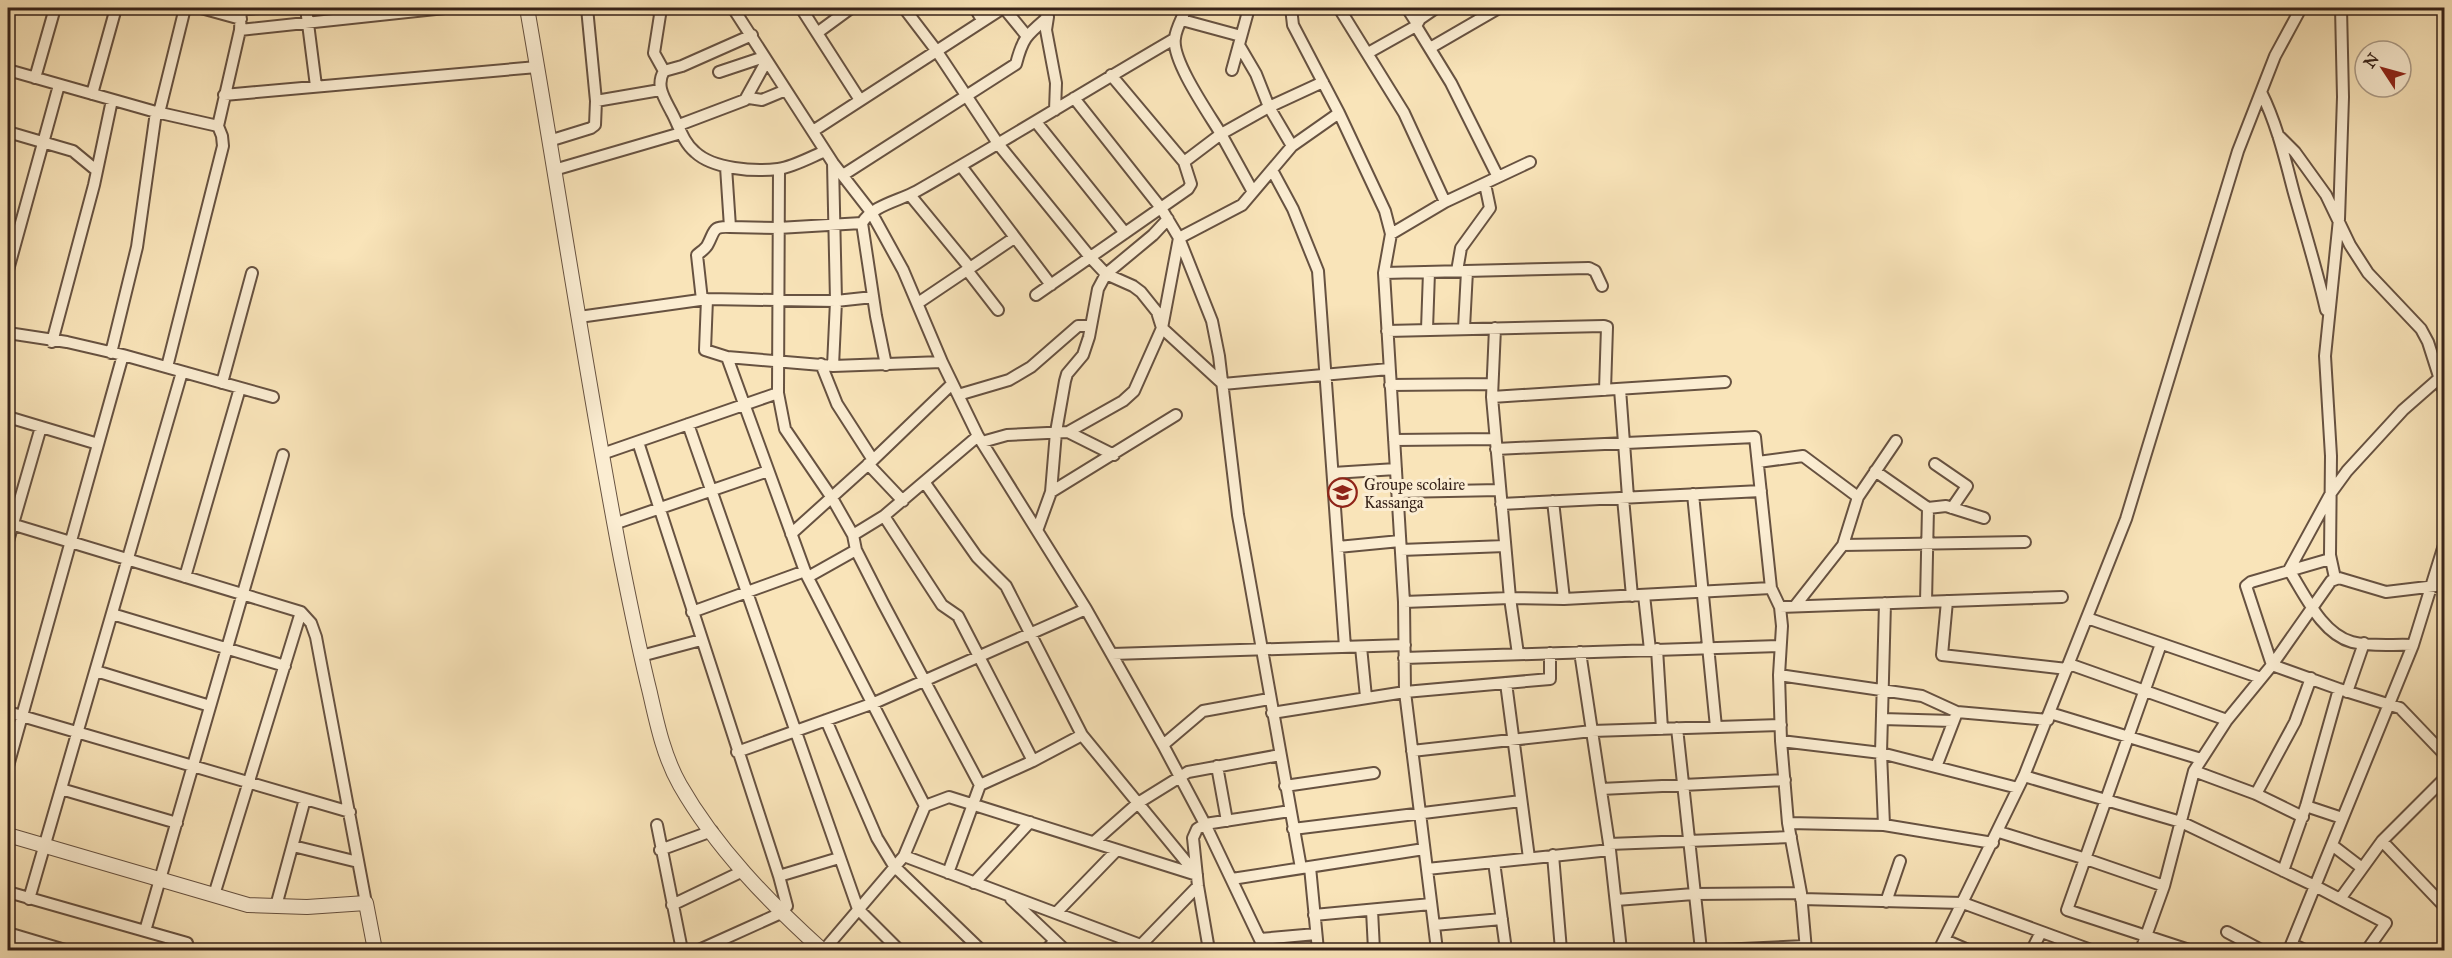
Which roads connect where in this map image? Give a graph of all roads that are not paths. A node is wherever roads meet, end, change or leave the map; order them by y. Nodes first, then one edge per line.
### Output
1 (55, 8) edge
2 (116, 8) edge
3 (185, 8) edge
4 (205, 8) edge
5 (259, 8) edge
6 (306, 8) edge
7 (445, 8) edge
8 (527, 8) edge
9 (587, 8) edge
10 (657, 8) edge
11 (733, 8) edge
12 (801, 8) edge
13 (851, 8) edge
14 (904, 8) edge
15 (975, 8) edge
16 (1004, 8) edge
17 (1186, 8) edge
18 (1249, 8) edge
19 (1292, 8) edge
20 (1339, 8) edge
21 (1407, 8) edge
22 (1436, 8) edge
23 (1499, 8) edge
24 (2301, 8) edge
25 (2341, 8) edge
26 (1045, 12) edge
27 (241, 17) edge
28 (982, 20) junction
29 (1182, 20) junction
30 (308, 21) junction
31 (1416, 24) junction
32 (817, 33) junction
33 (752, 35) junction
34 (1026, 35) junction
35 (1174, 39) junction
36 (1240, 41) junction
37 (1430, 48) junction
38 (936, 50) junction
39 (1368, 53) junction
40 (765, 59) junction
41 (537, 67) junction
42 (8, 70) edge
43 (1232, 70) dead end
44 (664, 71) junction
45 (719, 72) dead end
46 (1111, 75) junction
47 (35, 78) junction
48 (1323, 82) junction
49 (59, 85) junction
50 (316, 86) junction
51 (660, 90) junction
52 (786, 90) junction
53 (2261, 92) junction
54 (92, 94) junction
55 (224, 94) junction
56 (968, 97) junction
57 (749, 98) junction
58 (1074, 98) junction
59 (112, 100) junction
60 (860, 100) junction
61 (596, 101) junction
62 (1269, 107) junction
63 (1055, 110) junction
64 (158, 112) junction
65 (1339, 113) junction
66 (1036, 122) junction
67 (218, 126) junction
68 (680, 129) junction
69 (813, 131) junction
70 (8, 132) edge
71 (1221, 134) junction
72 (2278, 135) junction
73 (43, 141) junction
74 (549, 141) junction
75 (999, 145) junction
76 (1292, 146) junction
77 (825, 151) junction
78 (1184, 162) junction
79 (1530, 162) dead end
80 (833, 163) junction
81 (961, 166) junction
82 (726, 167) junction
83 (779, 169) junction
84 (554, 170) junction
85 (1272, 170) junction
86 (96, 171) junction
87 (843, 175) junction
88 (1498, 177) junction
89 (1485, 184) junction
90 (1253, 192) junction
91 (910, 195) junction
92 (1445, 202) junction
93 (1161, 208) junction
94 (871, 212) junction
95 (1168, 219) junction
96 (2339, 219) junction
97 (862, 223) junction
98 (834, 225) junction
99 (730, 227) junction
100 (778, 228) junction
101 (1125, 233) junction
102 (1391, 234) junction
103 (1179, 237) junction
104 (1014, 238) junction
105 (1090, 257) junction
106 (968, 269) junction
107 (8, 270) edge
108 (1462, 271) junction
109 (1429, 272) junction
110 (252, 273) dead end
111 (1384, 273) junction
112 (1106, 274) junction
113 (1051, 285) junction
114 (1602, 286) dead end
115 (1036, 295) dead end
116 (873, 297) junction
117 (705, 300) junction
118 (778, 300) junction
119 (836, 301) junction
120 (918, 303) junction
121 (998, 310) dead end
122 (579, 317) junction
123 (2328, 317) junction
124 (1091, 326) junction
125 (1162, 328) junction
126 (1464, 328) junction
127 (1495, 328) junction
128 (1427, 330) junction
129 (1387, 331) junction
130 (8, 333) edge
131 (52, 342) junction
132 (111, 353) junction
133 (123, 355) junction
134 (727, 357) junction
135 (778, 362) junction
136 (942, 362) junction
137 (821, 364) junction
138 (886, 365) junction
139 (833, 366) junction
140 (167, 367) junction
141 (1389, 369) junction
142 (182, 372) junction
143 (1326, 374) junction
144 (2442, 376) edge
145 (1725, 382) dead end
146 (222, 383) junction
147 (952, 384) junction
148 (1223, 384) junction
149 (1492, 384) junction
150 (1390, 385) junction
151 (240, 388) junction
152 (1620, 389) junction
153 (1605, 390) junction
154 (2445, 392) edge
155 (778, 393) junction
156 (958, 395) junction
157 (273, 397) dead end
158 (1492, 397) junction
159 (744, 404) junction
160 (1176, 415) dead end
161 (8, 417) edge
162 (688, 424) junction
163 (41, 427) junction
164 (1056, 432) junction
165 (1068, 432) junction
166 (980, 439) junction
167 (1394, 440) junction
168 (1896, 441) dead end
169 (638, 442) junction
170 (1624, 443) junction
171 (98, 444) junction
172 (1496, 444) junction
173 (602, 454) junction
174 (283, 455) dead end
175 (1114, 455) junction
176 (871, 462) junction
177 (1758, 462) junction
178 (1935, 464) dead end
179 (1396, 469) junction
180 (768, 471) junction
181 (1875, 471) junction
182 (1333, 473) junction
183 (925, 483) junction
184 (712, 490) junction
185 (1500, 490) junction
186 (1761, 491) junction
187 (1051, 492) junction
188 (1397, 492) junction
189 (2331, 493) junction
190 (1693, 494) junction
191 (1858, 497) junction
192 (832, 498) junction
193 (1626, 498) junction
194 (903, 501) junction
195 (1553, 501) junction
196 (1501, 504) junction
197 (1928, 508) junction
198 (1952, 508) junction
199 (659, 510) junction
200 (884, 516) junction
201 (1984, 518) dead end
202 (10, 524) edge
203 (614, 524) junction
204 (1038, 528) junction
205 (791, 534) junction
206 (853, 535) junction
207 (8, 542) edge
208 (70, 542) junction
209 (2025, 542) dead end
210 (1843, 544) junction
211 (1927, 544) junction
212 (1401, 545) junction
213 (2445, 545) edge
214 (1505, 546) junction
215 (1338, 547) junction
216 (856, 550) junction
217 (2330, 559) junction
218 (128, 560) junction
219 (2289, 570) junction
220 (806, 574) junction
221 (185, 577) junction
222 (2335, 578) junction
223 (2445, 585) edge
224 (2431, 586) junction
225 (1771, 588) junction
226 (748, 591) junction
227 (1703, 592) junction
228 (243, 594) junction
229 (1644, 595) junction
230 (1632, 596) junction
231 (2062, 597) dead end
232 (1510, 598) junction
233 (1564, 599) junction
234 (1947, 601) junction
235 (1404, 602) junction
236 (1926, 602) junction
237 (1885, 603) junction
238 (1795, 606) junction
239 (1780, 607) junction
240 (2313, 608) junction
241 (1086, 609) junction
242 (301, 612) junction
243 (692, 612) junction
244 (112, 614) junction
245 (2087, 618) junction
246 (1030, 634) junction
247 (701, 640) junction
248 (2364, 643) junction
249 (2161, 644) junction
250 (1405, 645) junction
251 (2413, 645) junction
252 (1779, 646) junction
253 (1345, 647) junction
254 (1361, 647) junction
255 (227, 648) junction
256 (1708, 648) junction
257 (1260, 650) junction
258 (1654, 650) junction
259 (1580, 652) junction
260 (1550, 653) junction
261 (1112, 654) junction
262 (1518, 654) junction
263 (641, 656) junction
264 (979, 658) junction
265 (1404, 658) junction
266 (2272, 664) junction
267 (285, 666) junction
268 (2068, 666) junction
269 (96, 671) junction
270 (1779, 675) junction
271 (2261, 678) junction
272 (2311, 678) junction
273 (926, 681) junction
274 (1506, 683) junction
275 (1882, 690) junction
276 (2144, 690) junction
277 (2343, 691) junction
278 (1405, 692) junction
279 (1366, 698) junction
280 (1269, 699) junction
281 (874, 703) junction
282 (2391, 704) junction
283 (210, 706) junction
284 (8, 712) edge
285 (1272, 713) junction
286 (21, 716) junction
287 (1955, 717) junction
288 (2049, 717) junction
289 (1882, 718) junction
290 (826, 720) junction
291 (2227, 720) junction
292 (1781, 725) junction
293 (1716, 727) junction
294 (1662, 729) junction
295 (1677, 729) junction
296 (795, 731) junction
297 (1592, 731) junction
298 (78, 733) junction
299 (1082, 735) junction
300 (2127, 737) junction
301 (1513, 740) junction
302 (1781, 741) junction
303 (1163, 745) junction
304 (1412, 751) junction
305 (737, 752) junction
306 (1881, 753) junction
307 (2445, 754) edge
308 (1280, 755) junction
309 (2201, 759) junction
310 (1033, 761) junction
311 (8, 766) edge
312 (193, 766) junction
313 (1217, 766) junction
314 (1935, 767) junction
315 (2194, 771) junction
316 (1374, 773) dead end
317 (2024, 776) junction
318 (1181, 777) junction
319 (2445, 779) edge
320 (1785, 780) junction
321 (249, 783) junction
322 (980, 785) junction
323 (1682, 785) junction
324 (1286, 786) junction
325 (2019, 788) junction
326 (61, 789) junction
327 (1601, 789) junction
328 (2256, 794) junction
329 (306, 799) junction
330 (2104, 800) junction
331 (1521, 801) junction
332 (1138, 803) junction
333 (973, 804) junction
334 (924, 806) junction
335 (1290, 811) junction
336 (350, 812) junction
337 (2304, 812) junction
338 (1420, 813) junction
339 (2342, 818) junction
340 (1227, 821) junction
341 (1029, 822) junction
342 (2181, 822) junction
343 (177, 823) junction
344 (1788, 823) junction
345 (1205, 824) junction
346 (657, 825) dead end
347 (1884, 825) junction
348 (1293, 829) junction
349 (712, 831) junction
350 (1999, 832) junction
351 (8, 835) edge
352 (1791, 837) junction
353 (1689, 841) junction
354 (2382, 841) junction
355 (1094, 842) junction
356 (1993, 843) junction
357 (2332, 845) junction
358 (45, 846) junction
359 (293, 846) junction
360 (1610, 847) junction
361 (1424, 849) junction
362 (660, 850) junction
363 (1117, 850) junction
364 (1553, 855) junction
365 (904, 856) junction
366 (839, 858) junction
367 (1529, 858) junction
368 (2083, 858) junction
369 (1900, 861) dead end
370 (358, 862) junction
371 (1494, 862) junction
372 (894, 866) junction
373 (1305, 868) junction
374 (2362, 868) junction
375 (1427, 869) junction
376 (743, 871) junction
377 (2283, 871) junction
378 (948, 873) junction
379 (779, 876) junction
380 (160, 879) junction
381 (1232, 879) junction
382 (1198, 880) junction
383 (974, 883) junction
384 (2164, 886) junction
385 (2315, 886) junction
386 (8, 892) edge
387 (1694, 894) junction
388 (214, 895) junction
389 (1007, 895) junction
390 (1801, 896) junction
391 (29, 899) junction
392 (2340, 899) junction
393 (1616, 900) junction
394 (1886, 902) junction
395 (366, 903) junction
396 (1963, 903) junction
397 (1431, 904) junction
398 (672, 905) junction
399 (276, 906) junction
400 (2445, 906) edge
401 (858, 909) junction
402 (1372, 910) junction
403 (781, 912) junction
404 (1056, 913) junction
405 (1314, 915) junction
406 (1502, 919) junction
407 (1434, 925) junction
408 (145, 931) junction
409 (2041, 932) junction
410 (2227, 932) dead end
411 (1316, 934) junction
412 (13, 935) edge
413 (2147, 936) junction
414 (1260, 939) junction
415 (1945, 940) junction
416 (1055, 941) junction
417 (2290, 947) edge
418 (1138, 948) edge
419 (1806, 948) edge
420 (59, 950) edge
421 (14, 951) edge
422 (189, 951) edge
423 (375, 951) edge
424 (682, 951) edge
425 (699, 951) edge
426 (823, 951) edge
427 (899, 951) edge
428 (981, 951) edge
429 (1046, 951) edge
430 (1065, 951) edge
431 (1154, 951) edge
432 (1209, 951) edge
433 (1265, 951) edge
434 (1318, 951) edge
435 (1374, 951) edge
436 (1437, 951) edge
437 (1506, 951) edge
438 (1561, 951) edge
439 (1622, 951) edge
440 (1701, 951) edge
441 (1720, 951) edge
442 (1939, 951) edge
443 (1968, 951) edge
444 (2032, 951) edge
445 (2091, 951) edge
446 (2142, 951) edge
447 (2189, 951) edge
448 (2261, 951) edge
449 (2305, 951) edge
450 (2367, 951) edge

1 - 47 street
2 - 54 street
3 - 64 street
4 - 27 street
5 - 27 street
6 - 30 street
7 - 30 street
8 - 41 street
9 - 61 street
10 - 44 street
11 - 33 street
12 - 32 street
13 - 32 street
14 - 38 street
15 - 28 street
16 - 28 street
16 - 34 street
17 - 29 street
18 - 36 street
19 - 48 street
20 - 39 street
21 - 31 street
22 - 31 street
23 - 37 street
24 - 53 street
25 - 96 street
26 - 34 street
26 - 63 street
27 - 30 street
27 - 55 street
28 - 38 street
29 - 35 street
29 - 36 street
30 - 50 street
31 - 37 street
31 - 39 street
32 - 60 street
33 - 40 street
33 - 44 street
34 - 56 street
35 - 46 street
35 - 71 street
36 - 43 street
36 - 62 street
37 - 88 street
38 - 56 street
38 - 60 street
39 - 92 street
40 - 45 street
40 - 52 street
40 - 57 street
41 - 50 street
41 - 74 street
42 - 47 street
44 - 51 street
46 - 58 street
46 - 78 street
47 - 49 street
48 - 62 street
48 - 65 street
49 - 54 street
49 - 73 street
50 - 55 street
51 - 61 street
51 - 68 street
52 - 57 street
52 - 69 street
53 - 72 street
53 - 245 street
54 - 59 street
55 - 67 street
56 - 75 street
56 - 87 street
57 - 68 street
58 - 63 street
58 - 93 street
59 - 64 street
59 - 86 street
60 - 69 street
61 - 74 street
62 - 71 street
62 - 76 street
63 - 66 street
64 - 67 street
64 - 132 street
65 - 76 street
65 - 102 street
66 - 75 street
66 - 101 street
67 - 140 street
68 - 82 street
68 - 84 street
69 - 77 street
70 - 73 street
71 - 78 street
71 - 90 street
72 - 96 street
72 - 123 street
73 - 86 street
73 - 107 street
74 - 84 street
75 - 81 street
75 - 105 street
76 - 85 street
77 - 80 street
77 - 83 street
78 - 93 street
79 - 88 street
80 - 87 street
80 - 98 street
81 - 91 street
81 - 104 street
82 - 83 street
82 - 99 street
83 - 100 street
84 - 122 street
85 - 90 street
85 - 143 street
86 - 131 street
87 - 94 street
88 - 89 street
89 - 92 street
89 - 108 street
90 - 103 street
91 - 94 street
91 - 106 street
92 - 102 street
93 - 95 street
93 - 101 street
94 - 97 street
94 - 120 street
95 - 103 street
95 - 112 street
96 - 123 street
96 - 144 street
97 - 98 street
97 - 116 street
98 - 100 street
98 - 119 street
99 - 100 street
99 - 117 street
100 - 118 street
101 - 105 street
102 - 111 street
103 - 125 street
103 - 148 street
104 - 106 street
104 - 113 street
105 - 112 street
105 - 113 street
106 - 120 street
106 - 121 street
108 - 109 street
108 - 114 street
108 - 126 street
109 - 111 street
109 - 128 street
110 - 146 street
111 - 129 street
112 - 124 street
112 - 125 street
113 - 115 street
116 - 119 street
116 - 138 street
117 - 118 street
117 - 122 street
117 - 134 street
118 - 119 street
118 - 135 street
119 - 139 street
120 - 136 street
122 - 173 street
123 - 189 street
124 - 156 street
124 - 164 street
125 - 148 street
125 - 165 street
126 - 127 street
126 - 128 street
127 - 149 street
127 - 153 street
128 - 129 street
129 - 141 street
130 - 131 street
131 - 132 street
132 - 133 street
133 - 140 street
133 - 171 street
134 - 135 street
134 - 159 street
135 - 137 street
135 - 155 street
136 - 138 street
136 - 147 street
137 - 139 street
137 - 176 street
138 - 139 street
140 - 142 street
141 - 143 street
141 - 150 street
142 - 146 street
142 - 218 street
143 - 148 street
143 - 182 street
144 - 154 street
144 - 189 street
145 - 152 street
146 - 151 street
147 - 156 street
147 - 176 street
148 - 257 street
149 - 150 street
149 - 158 street
150 - 167 street
151 - 157 street
151 - 221 street
152 - 153 street
152 - 170 street
153 - 158 street
155 - 159 street
155 - 192 street
156 - 166 street
158 - 172 street
159 - 162 street
159 - 180 street
160 - 175 street
161 - 163 street
162 - 169 street
162 - 184 street
163 - 171 street
163 - 202 street
164 - 165 street
164 - 166 street
164 - 187 street
165 - 175 street
166 - 183 street
166 - 204 street
167 - 172 street
167 - 179 street
168 - 181 street
169 - 173 street
169 - 199 street
170 - 172 street
170 - 177 street
170 - 193 street
171 - 208 street
172 - 185 street
173 - 203 street
174 - 228 street
175 - 187 street
176 - 192 street
176 - 194 street
177 - 186 street
177 - 191 street
178 - 198 street
179 - 182 street
179 - 188 street
180 - 184 street
180 - 205 street
181 - 191 street
181 - 197 street
182 - 215 street
183 - 194 street
183 - 246 street
184 - 199 street
184 - 226 street
185 - 188 street
185 - 196 street
186 - 190 street
186 - 225 street
187 - 204 street
188 - 212 street
189 - 217 street
189 - 219 street
190 - 193 street
190 - 227 street
191 - 210 street
192 - 205 street
192 - 206 street
193 - 195 street
193 - 230 street
194 - 200 street
195 - 196 street
195 - 233 street
196 - 214 street
197 - 198 street
197 - 211 street
198 - 201 street
199 - 203 street
199 - 243 street
200 - 206 street
200 - 264 street
202 - 207 street
202 - 208 street
203 - 263 street
204 - 241 street
205 - 220 street
206 - 216 street
208 - 218 street
208 - 286 street
209 - 211 street
210 - 211 street
210 - 238 street
211 - 236 street
212 - 214 street
212 - 215 street
212 - 235 street
213 - 224 street
214 - 232 street
215 - 253 street
216 - 220 street
216 - 273 street
217 - 219 street
217 - 222 street
218 - 221 street
218 - 244 street
219 - 240 street
219 - 266 street
220 - 226 street
220 - 281 street
221 - 228 street
222 - 224 street
222 - 240 street
223 - 224 street
224 - 251 street
225 - 227 street
225 - 239 street
226 - 243 street
226 - 296 street
227 - 229 street
227 - 256 street
228 - 242 street
228 - 255 street
229 - 230 street
229 - 258 street
230 - 233 street
231 - 234 street
232 - 233 street
232 - 235 street
232 - 262 street
234 - 236 street
234 - 268 street
235 - 250 street
236 - 237 street
237 - 238 street
237 - 275 street
238 - 239 street
239 - 252 street
240 - 248 street
240 - 266 street
241 - 246 street
241 - 261 street
242 - 267 street
242 - 336 street
243 - 247 street
244 - 255 street
244 - 269 street
245 - 249 street
245 - 268 street
246 - 264 street
246 - 299 street
247 - 263 street
247 - 305 street
248 - 251 street
248 - 277 street
249 - 271 street
249 - 276 street
250 - 254 street
250 - 265 street
251 - 282 street
252 - 256 street
252 - 270 street
253 - 254 street
253 - 257 street
254 - 279 street
255 - 267 street
255 - 283 street
256 - 258 street
256 - 293 street
257 - 261 street
257 - 280 street
258 - 259 street
258 - 294 street
259 - 260 street
259 - 297 street
260 - 262 street
260 - 274 street
261 - 303 street
262 - 265 street
263 - 349 street
264 - 273 street
264 - 310 street
265 - 278 street
266 - 271 street
266 - 272 street
267 - 321 street
268 - 276 street
268 - 288 street
269 - 283 street
269 - 298 street
270 - 275 street
270 - 292 street
271 - 291 street
272 - 277 street
272 - 328 street
273 - 281 street
273 - 322 street
274 - 278 street
274 - 301 street
275 - 287 street
275 - 289 street
276 - 291 street
276 - 300 street
277 - 282 street
277 - 337 street
278 - 279 street
278 - 304 street
279 - 285 street
280 - 285 street
280 - 303 street
281 - 290 street
281 - 334 street
282 - 307 street
282 - 339 street
283 - 312 street
284 - 286 street
285 - 308 street
286 - 298 street
286 - 311 street
287 - 288 street
287 - 289 street
287 - 314 street
288 - 300 street
288 - 317 street
289 - 306 street
290 - 296 street
290 - 372 street
291 - 309 street
292 - 293 street
292 - 302 street
293 - 295 street
294 - 295 street
294 - 297 street
295 - 323 street
296 - 305 street
296 - 366 street
297 - 301 street
297 - 327 street
298 - 312 street
298 - 326 street
299 - 310 street
299 - 332 street
300 - 309 street
300 - 330 street
301 - 304 street
301 - 331 street
302 - 306 street
302 - 320 street
303 - 318 street
304 - 338 street
305 - 379 street
306 - 314 street
306 - 347 street
308 - 313 street
308 - 324 street
309 - 315 street
310 - 322 street
312 - 321 street
312 - 343 street
313 - 318 street
313 - 340 street
314 - 325 street
315 - 328 street
315 - 342 street
316 - 324 street
317 - 325 street
317 - 330 street
318 - 332 street
318 - 345 street
319 - 354 street
320 - 323 street
320 - 344 street
321 - 329 street
321 - 388 street
322 - 333 street
323 - 327 street
323 - 353 street
324 - 335 street
325 - 350 street
326 - 343 street
326 - 358 street
327 - 360 street
328 - 337 street
329 - 336 street
329 - 359 street
330 - 342 street
330 - 368 street
331 - 338 street
331 - 367 street
332 - 355 street
332 - 382 street
333 - 334 street
333 - 341 street
333 - 378 street
334 - 365 street
335 - 340 street
335 - 348 street
336 - 370 street
337 - 339 street
337 - 377 street
338 - 348 street
338 - 361 street
339 - 357 street
340 - 345 street
341 - 355 street
341 - 383 street
342 - 377 street
342 - 384 street
343 - 380 street
344 - 347 street
344 - 352 street
345 - 381 street
345 - 382 street
346 - 362 street
347 - 356 street
348 - 373 street
349 - 362 street
349 - 376 street
350 - 356 street
350 - 368 street
351 - 358 street
352 - 353 street
352 - 390 street
353 - 360 street
353 - 387 street
354 - 374 street
354 - 400 street
355 - 363 street
356 - 396 street
357 - 374 street
357 - 385 street
358 - 380 street
358 - 391 street
359 - 370 street
359 - 399 street
360 - 364 street
360 - 393 street
361 - 373 street
361 - 375 street
362 - 398 street
363 - 382 street
363 - 404 street
364 - 367 street
364 - 438 street
365 - 372 street
365 - 378 street
366 - 379 street
366 - 401 street
367 - 371 street
368 - 384 street
368 - 413 street
369 - 394 street
370 - 395 street
371 - 375 street
371 - 406 street
372 - 401 street
372 - 428 street
373 - 381 street
373 - 405 street
374 - 392 street
375 - 397 street
376 - 398 street
376 - 403 street
377 - 385 street
378 - 383 street
379 - 403 street
380 - 388 street
380 - 408 street
381 - 414 street
382 - 418 street
382 - 432 street
383 - 389 street
384 - 413 street
385 - 392 street
385 - 417 street
386 - 391 street
387 - 390 street
387 - 393 street
387 - 440 street
388 - 399 street
389 - 404 street
389 - 416 street
390 - 394 street
390 - 419 street
391 - 408 street
392 - 450 street
393 - 439 street
394 - 396 street
395 - 399 street
395 - 423 street
396 - 409 street
396 - 415 street
397 - 402 street
397 - 407 street
398 - 424 street
401 - 426 street
401 - 427 street
402 - 405 street
402 - 435 street
403 - 425 street
403 - 426 street
404 - 418 street
405 - 411 street
406 - 407 street
406 - 437 street
407 - 436 street
408 - 422 street
409 - 444 street
409 - 445 street
410 - 448 street
411 - 414 street
411 - 434 street
412 - 420 street
412 - 421 street
413 - 446 street
413 - 447 street
414 - 433 street
415 - 442 street
415 - 443 street
416 - 429 street
416 - 430 street
417 - 449 street
418 - 431 street
419 - 441 street

